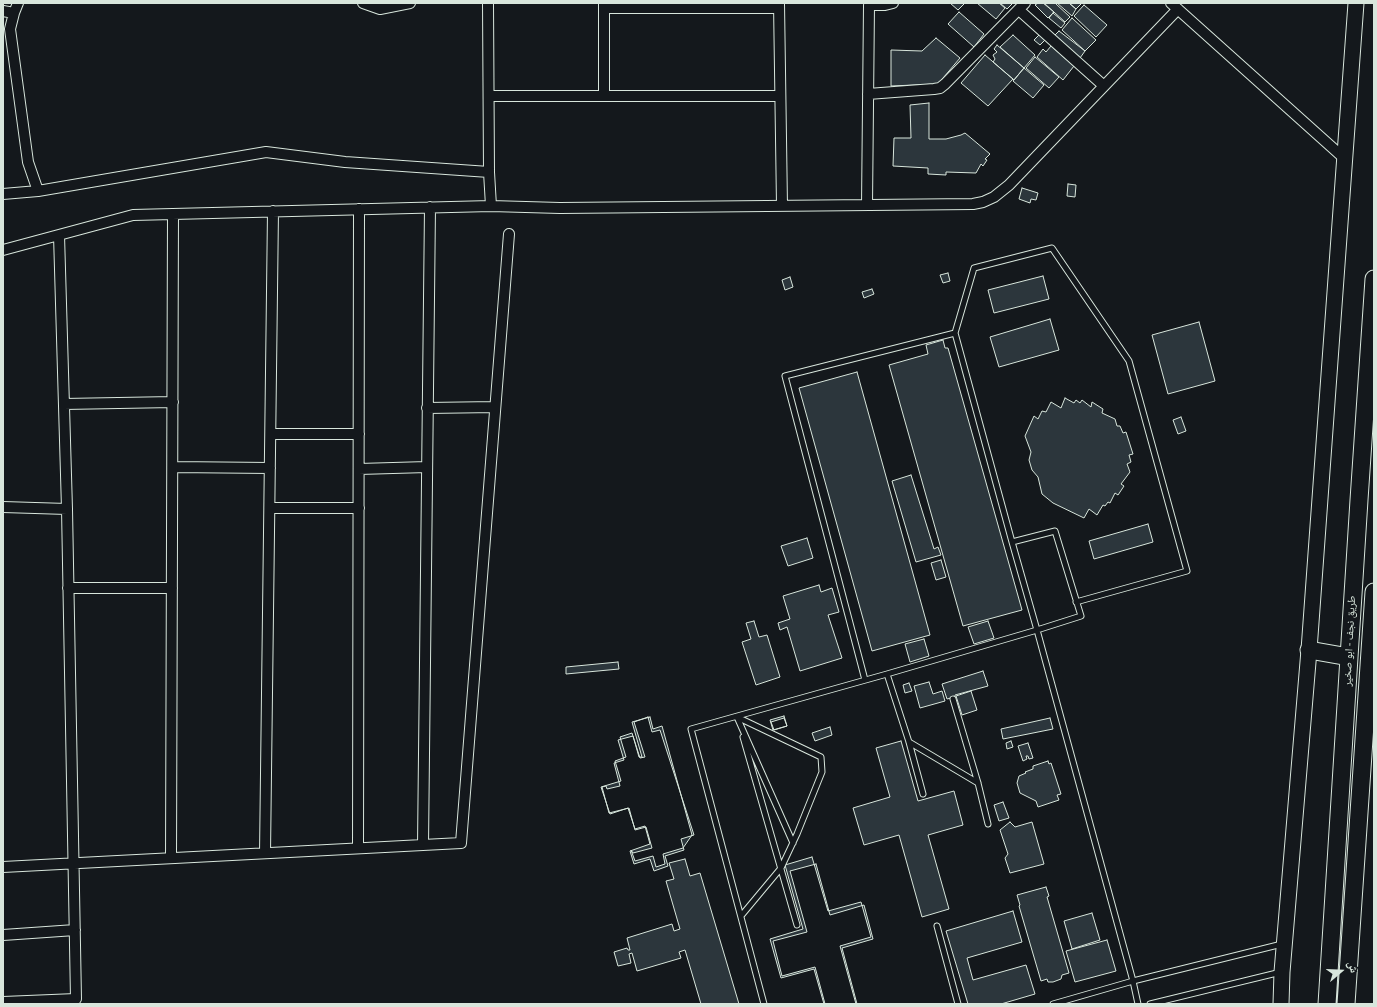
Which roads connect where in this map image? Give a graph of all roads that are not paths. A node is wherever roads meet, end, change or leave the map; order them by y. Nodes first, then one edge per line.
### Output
1 (18, 3) edge
2 (363, 3) edge
3 (410, 3) edge
4 (488, 3) edge
5 (893, 3) edge
6 (1356, 3) edge
7 (869, 4) edge
8 (604, 5) edge
9 (779, 6) edge
10 (1022, 6) edge
11 (1174, 6) edge
12 (3, 11) edge
13 (14, 13) junction
14 (1104, 86) junction
15 (868, 94) junction
16 (488, 96) junction
17 (604, 96) junction
18 (780, 96) junction
19 (1345, 159) junction
20 (489, 172) junction
21 (38, 191) junction
22 (3, 194) edge
23 (867, 205) junction
24 (491, 206) junction
25 (782, 206) junction
26 (430, 207) junction
27 (359, 209) junction
28 (273, 211) junction
29 (174, 214) junction
30 (509, 234) dead end
31 (59, 235) junction
32 (3, 250) edge
33 (1374, 279) edge
34 (955, 333) junction
35 (173, 402) junction
36 (64, 404) junction
37 (495, 407) junction
38 (427, 408) junction
39 (271, 434) junction
40 (359, 434) junction
41 (173, 467) junction
42 (427, 467) junction
43 (270, 468) junction
44 (359, 469) junction
45 (1368, 469) edge
46 (1366, 498) edge
47 (3, 507) edge
48 (270, 508) junction
49 (359, 508) junction
50 (67, 509) junction
51 (1012, 542) junction
52 (68, 588) junction
53 (172, 588) junction
54 (1374, 592) edge
55 (1076, 602) junction
56 (1037, 630) junction
57 (1308, 650) junction
58 (1349, 657) junction
59 (1372, 662) edge
60 (887, 674) junction
61 (865, 680) junction
62 (953, 699) dead end
63 (737, 717) junction
64 (909, 742) junction
65 (978, 783) junction
66 (923, 794) dead end
67 (988, 824) dead end
68 (793, 843) junction
69 (423, 845) junction
70 (358, 848) junction
71 (265, 853) junction
72 (171, 858) junction
73 (74, 863) junction
74 (3, 867) edge
75 (781, 868) junction
76 (741, 916) junction
77 (797, 925) dead end
78 (938, 926) dead end
79 (75, 930) junction
80 (3, 935) edge
81 (1285, 943) junction
82 (1282, 972) junction
83 (1133, 981) junction
84 (3, 1002) edge
85 (764, 1004) edge
86 (958, 1004) edge
87 (1053, 1004) edge
88 (1138, 1004) edge
89 (1150, 1004) edge
90 (1281, 1004) edge
91 (1327, 1004) edge
92 (1346, 1004) edge

1 - 13 street
2 - 3 street
4 - 16 street
5 - 7 street
6 - 19 main road
7 - 15 street
8 - 9 street
8 - 17 street
9 - 18 street
10 - 14 street
10 - 15 street
11 - 14 street
11 - 19 street
12 - 13 street
13 - 21 street
14 - 23 street
15 - 23 street
16 - 17 street
16 - 20 street
17 - 18 street
18 - 25 street
19 - 57 main road
20 - 21 street
20 - 24 street
21 - 22 street
23 - 25 street
24 - 25 street
24 - 26 street
26 - 27 street
26 - 38 street
27 - 28 street
27 - 40 street
28 - 29 street
28 - 39 street
29 - 31 street
29 - 35 street
30 - 37 street
31 - 32 street
31 - 36 street
33 - 45 highway, طريق نجف - ابو صخير
34 - 51 lane
34 - 55 lane
34 - 61 lane
35 - 36 street
35 - 41 street
36 - 50 street
37 - 38 street
37 - 69 street
38 - 42 street
39 - 40 street
39 - 43 street
40 - 44 street
41 - 43 street
41 - 53 street
42 - 44 street
42 - 69 street
43 - 48 street
44 - 49 street
45 - 46 highway, طريق نجف - ابو صخير
46 - 58 highway, طريق نجف - ابو صخير
47 - 50 street
48 - 49 street
48 - 71 street
49 - 70 street
50 - 52 street
51 - 55 lane
51 - 56 lane
52 - 53 street
52 - 73 street
53 - 72 street
54 - 59 highway, طريق نجف - ابو صخير
55 - 56 lane
56 - 60 lane
56 - 83 lane
57 - 58 highway
57 - 81 main road
58 - 91 highway, طريق نجف - ابو صخير
59 - 92 highway, طريق نجف - ابو صخير
60 - 61 lane
60 - 64 lane
61 - 63 lane
62 - 65 lane
63 - 68 lane
63 - 68 lane
63 - 75 lane
63 - 76 lane
64 - 65 lane
64 - 66 lane
65 - 67 lane
68 - 75 lane
69 - 70 street
70 - 71 street
71 - 72 street
72 - 73 street
73 - 74 street
73 - 79 street
75 - 76 lane
75 - 77 lane
76 - 85 lane
78 - 86 lane
79 - 80 street
79 - 84 street
81 - 82 main road
81 - 83 lane
82 - 89 lane
82 - 90 main road
83 - 87 lane
83 - 88 lane

